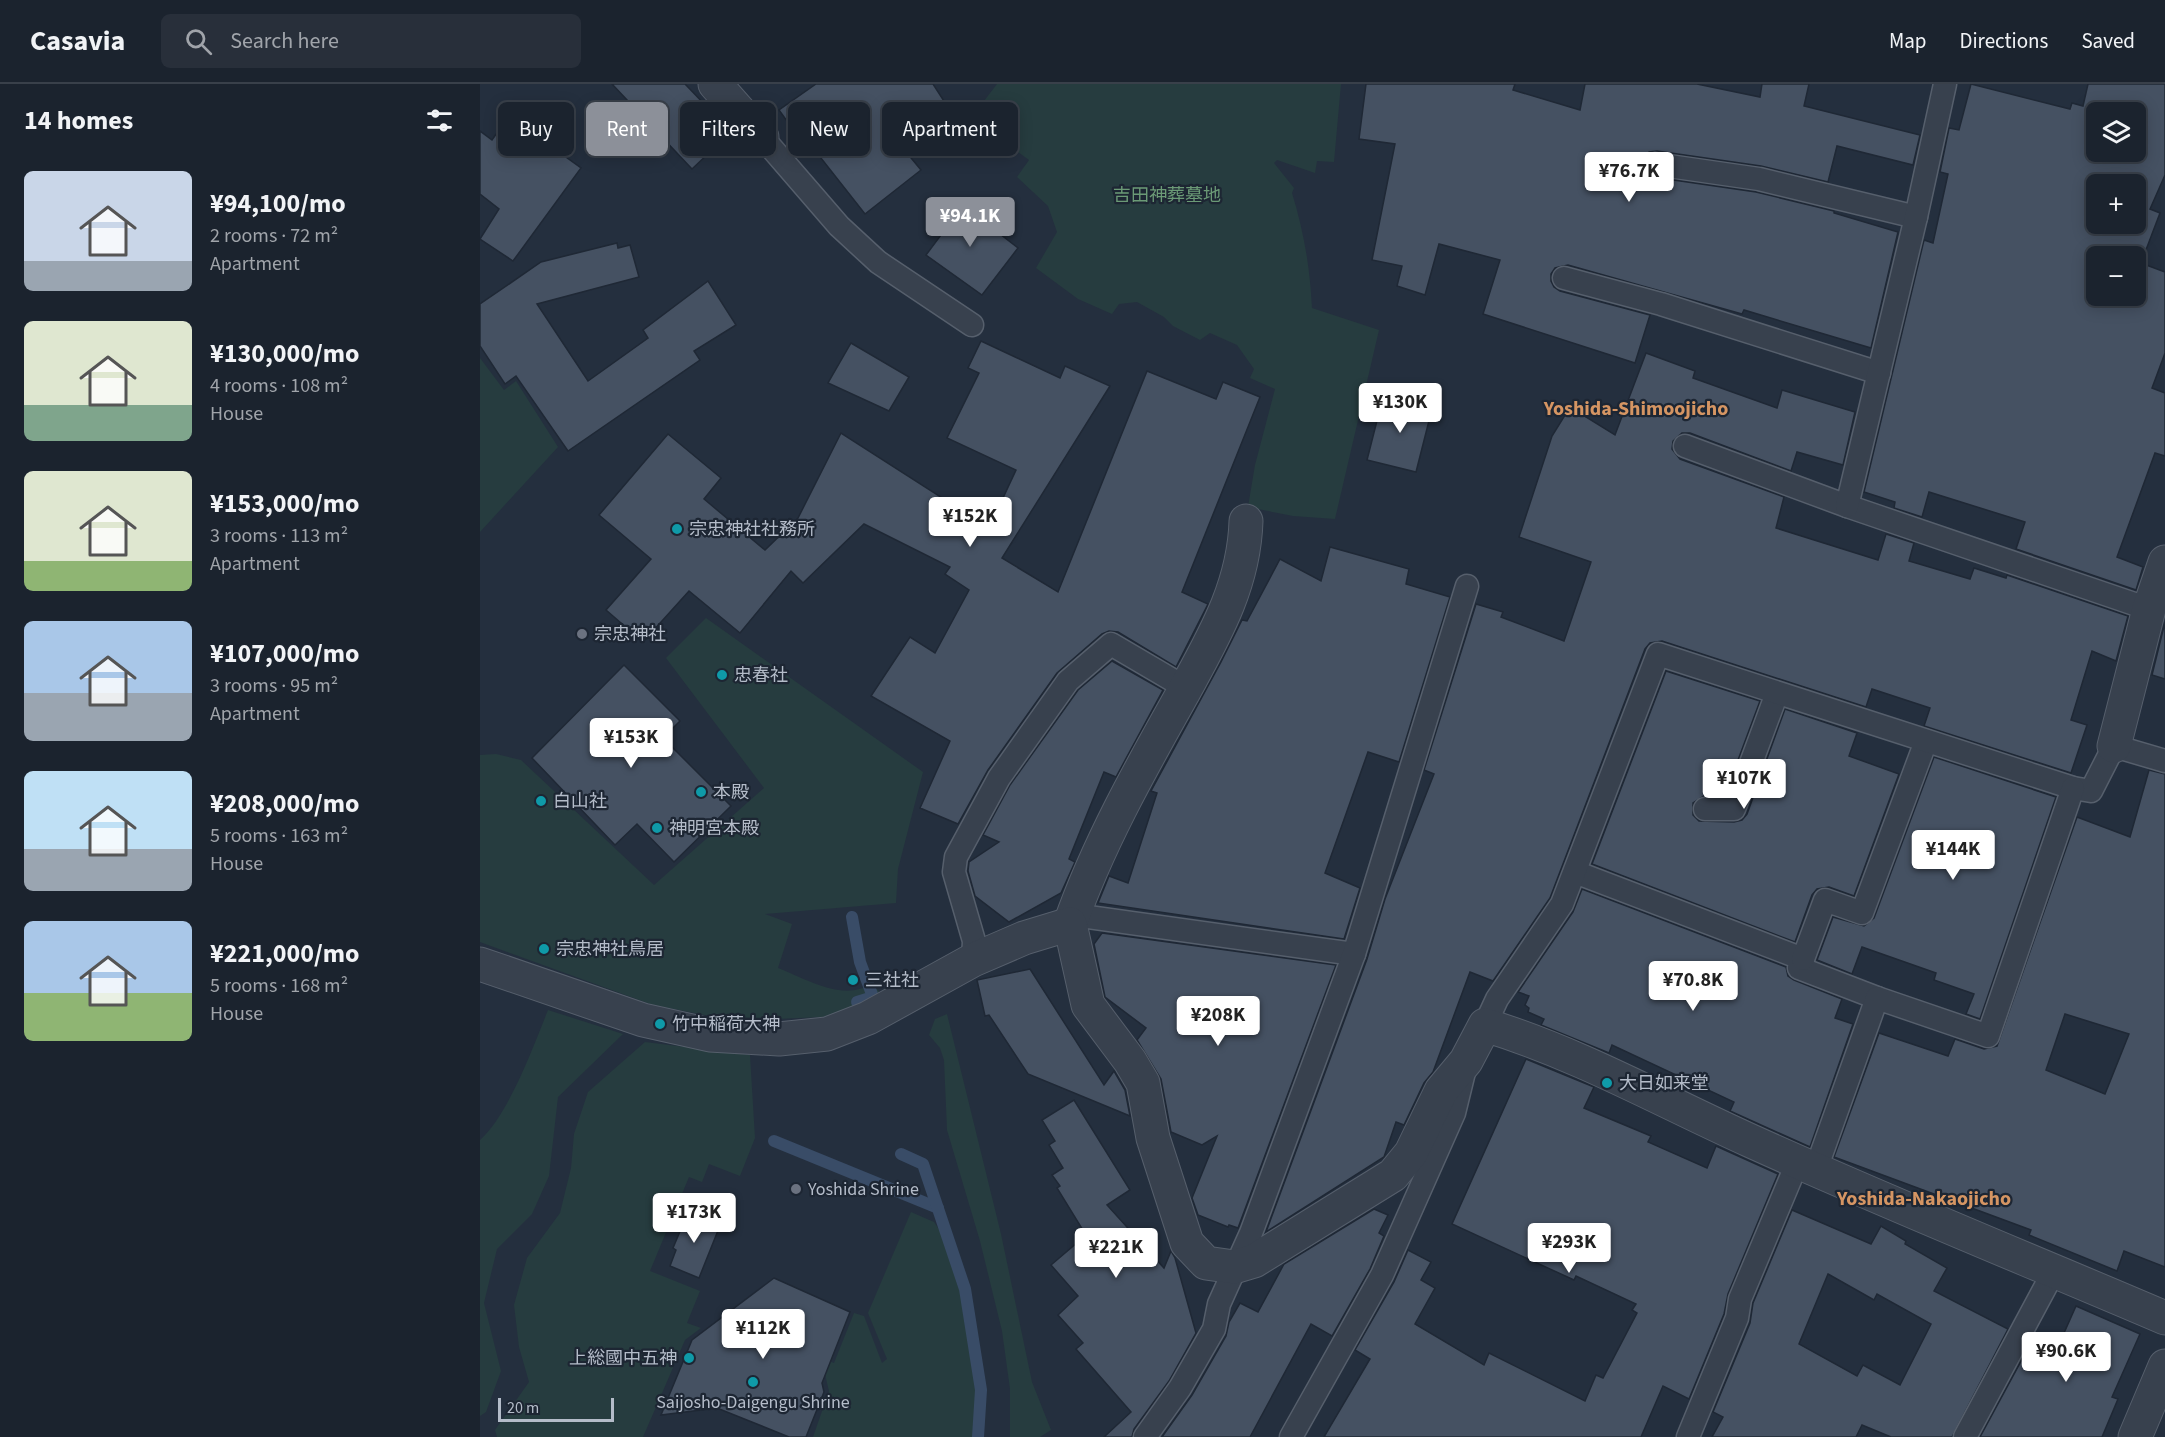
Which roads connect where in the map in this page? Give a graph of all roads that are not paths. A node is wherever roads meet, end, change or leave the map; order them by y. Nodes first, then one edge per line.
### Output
1 (715, 84) edge
2 (1945, 84) edge
3 (731, 102) edge
4 (776, 153) edge
5 (1655, 164) dead end
6 (1917, 217) junction
7 (1564, 278) dead end
8 (972, 325) dead end
9 (1879, 374) junction
10 (1684, 446) dead end
11 (1847, 506) junction
12 (1246, 521) dead end
13 (2165, 562) edge
14 (1467, 586) dead end
15 (2149, 609) junction
16 (1186, 688) junction
17 (1777, 693) junction
18 (1926, 741) junction
19 (2114, 746) junction
20 (2165, 761) edge
21 (2073, 788) junction
22 (1705, 808) dead end
23 (1575, 872) junction
24 (1072, 919) junction
25 (1353, 954) junction
26 (1803, 959) junction
27 (973, 960) junction
28 (480, 964) edge
29 (1877, 998) junction
30 (1485, 1025) junction
31 (1466, 1061) junction
32 (1807, 1165) junction
33 (1234, 1267) junction
34 (2054, 1270) junction
35 (2165, 1318) edge
36 (2165, 1366) edge
37 (1145, 1437) edge
38 (1291, 1437) edge
39 (1688, 1437) edge
40 (1965, 1437) edge
41 (2135, 1437) edge

1 - 3 street
2 - 6 lane
4 - 8 lane
5 - 6 lane
6 - 9 lane
7 - 9 lane
9 - 11 lane
10 - 11 lane
11 - 15 lane
12 - 16 street
13 - 15 street
14 - 25 lane
15 - 19 street
16 - 24 street
16 - 27 lane
17 - 18 lane
17 - 22 lane
17 - 23 lane
18 - 21 lane
18 - 26 lane
19 - 20 lane
19 - 21 lane
21 - 29 lane
23 - 26 lane
23 - 30 lane
24 - 25 lane
24 - 27 street
24 - 33 street
25 - 33 lane
26 - 29 lane
27 - 28 street
29 - 32 lane
30 - 31 street
30 - 32 street
31 - 33 street
31 - 38 lane
32 - 34 street
32 - 39 lane
33 - 37 lane
34 - 35 street
34 - 40 lane
36 - 41 street

